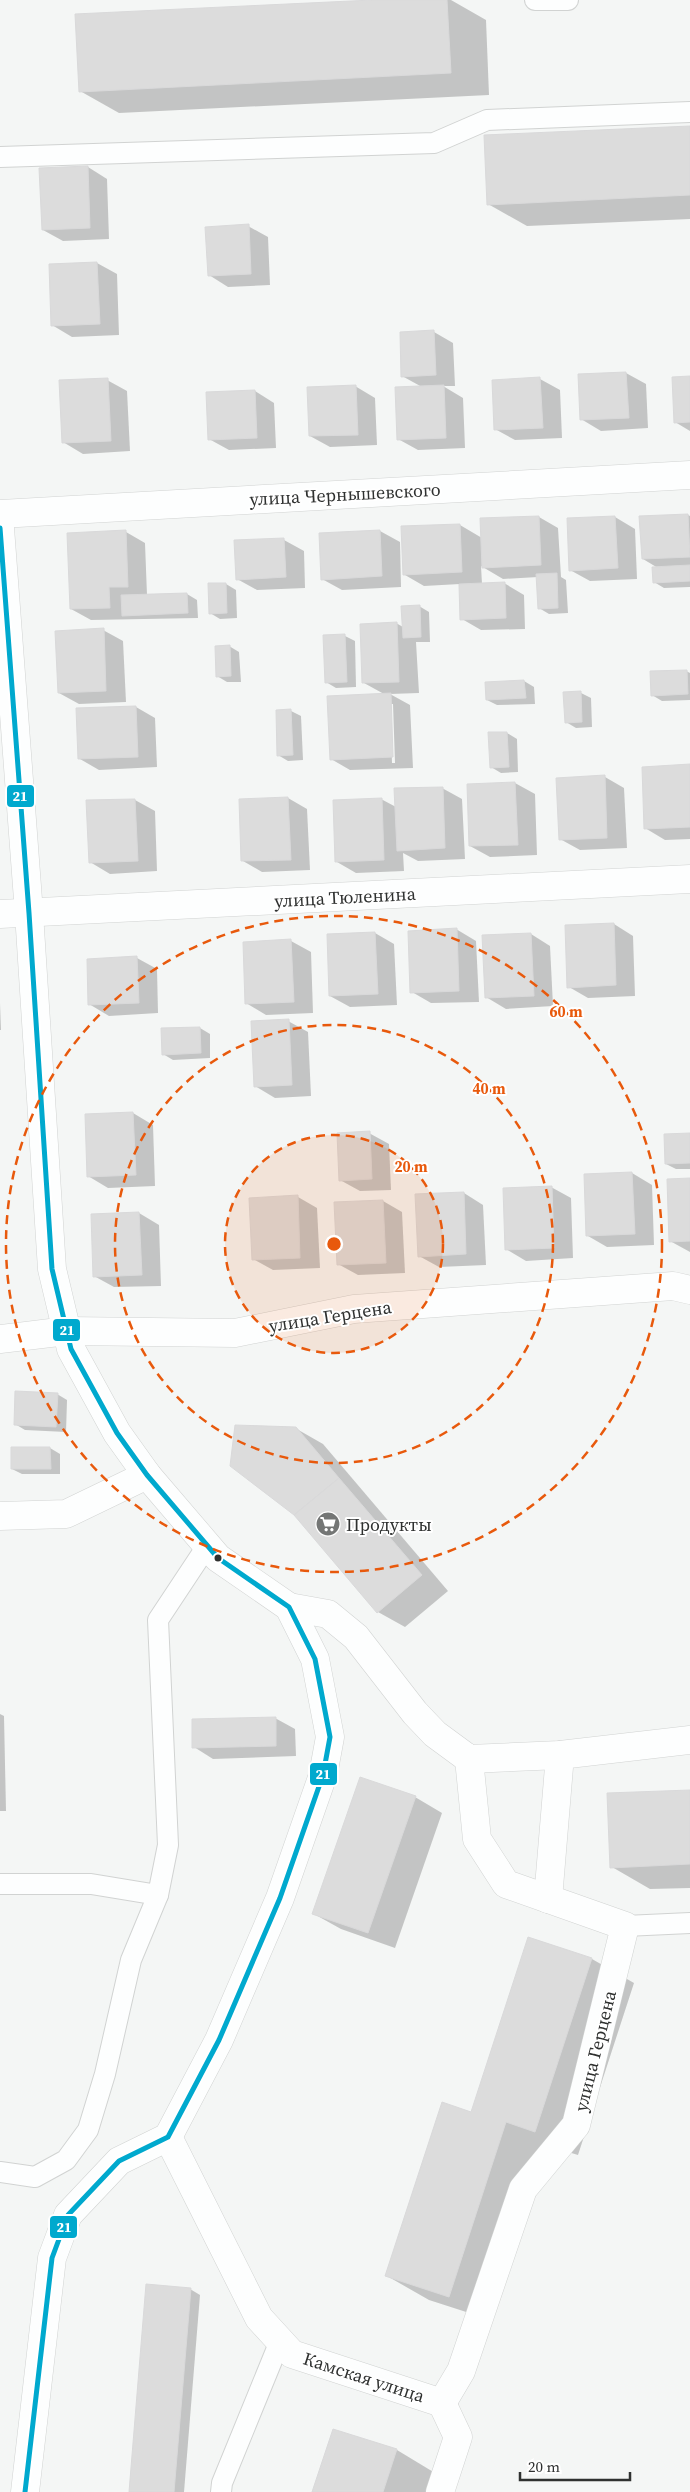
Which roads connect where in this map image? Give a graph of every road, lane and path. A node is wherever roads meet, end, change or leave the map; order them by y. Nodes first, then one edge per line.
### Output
1 (536, 0) edge
2 (568, 0) edge
3 (690, 112) edge
4 (0, 157) edge
5 (690, 475) edge
6 (0, 514) edge
7 (0, 528) edge
8 (690, 879) edge
9 (29, 913) junction
10 (0, 914) edge
11 (690, 1290) edge
12 (67, 1331) junction
13 (0, 1339) edge
14 (147, 1475) junction
15 (0, 1516) edge
16 (207, 1546) junction
17 (289, 1607) junction
18 (690, 1740) edge
19 (560, 1755) junction
20 (469, 1759) junction
21 (0, 1884) edge
22 (158, 1895) junction
23 (548, 1899) junction
24 (690, 1923) edge
25 (625, 1926) junction
26 (168, 2137) junction
27 (0, 2172) edge
28 (280, 2341) junction
29 (442, 2403) junction
30 (24, 2492) edge
31 (221, 2492) edge
32 (440, 2492) edge

1 - 2 lane
3 - 4 lane
5 - 6 street, улица Чернышевского
7 - 9 street
8 - 9 street, улица Тюленина
9 - 10 street, улица Тюленина
9 - 12 street
11 - 12 street, улица Герцена
12 - 13 street, улица Герцена
12 - 14 street
14 - 15 street
14 - 16 street
16 - 17 street
16 - 22 lane
17 - 20 street
17 - 26 street
18 - 19 street
19 - 20 street
19 - 23 street
20 - 23 street
21 - 22 lane
22 - 27 lane
23 - 25 street
24 - 25 lane
25 - 29 street, улица Герцена
26 - 28 street, Камская улица
26 - 30 street
28 - 29 street, Камская улица
28 - 31 lane
29 - 32 street, Камская улица

